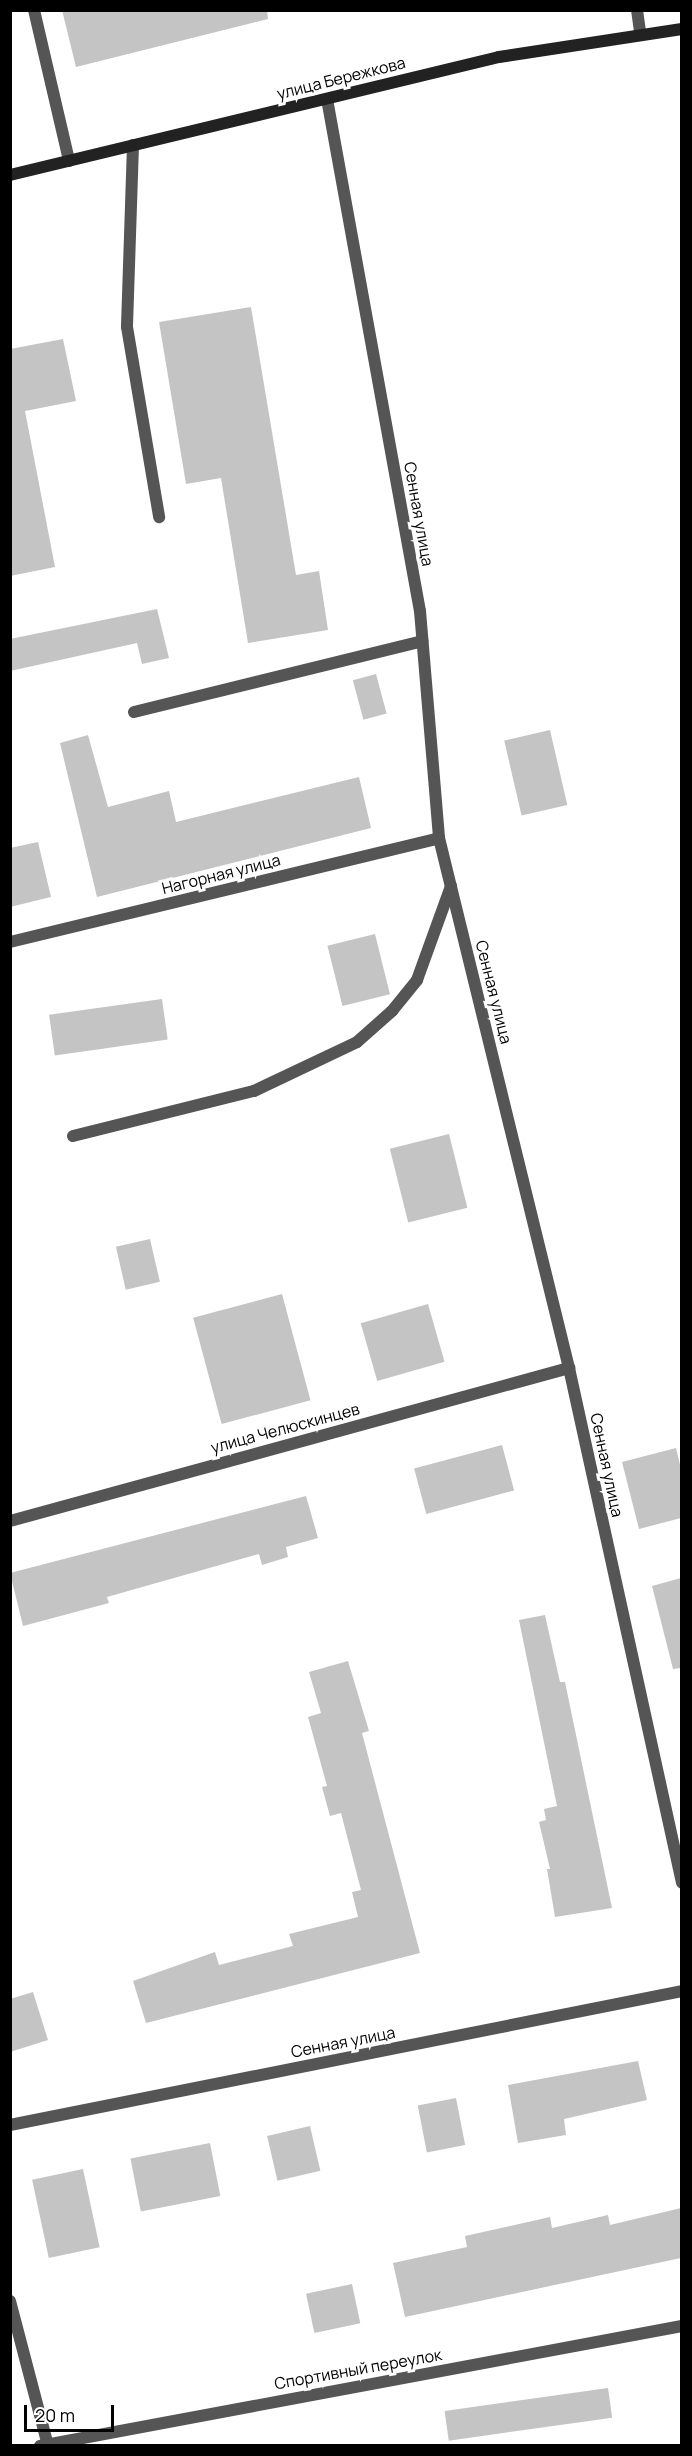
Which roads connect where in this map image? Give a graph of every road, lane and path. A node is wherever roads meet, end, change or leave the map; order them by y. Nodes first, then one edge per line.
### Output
1 (34, 10) edge
2 (638, 10) edge
3 (681, 29) edge
4 (640, 32) junction
5 (327, 99) junction
6 (133, 146) junction
7 (69, 161) junction
8 (10, 175) edge
9 (159, 517) dead end
10 (422, 640) junction
11 (134, 712) dead end
12 (439, 838) junction
13 (451, 886) junction
14 (10, 942) edge
15 (73, 1136) dead end
16 (569, 1368) junction
17 (10, 1521) edge
18 (681, 1883) edge
19 (681, 1991) edge
20 (10, 2125) edge
21 (10, 2301) edge
22 (681, 2326) edge
23 (46, 2445) edge

1 - 7 street
2 - 4 street
3 - 4 street, улица Бережкова
4 - 5 street, улица Бережкова
5 - 6 street, улица Бережкова
5 - 10 street, Сенная улица
6 - 7 street, улица Бережкова
6 - 9 street
7 - 8 street, улица Бережкова
10 - 11 street
10 - 12 street, Сенная улица
12 - 13 street, Сенная улица
12 - 14 street, Нагорная улица
13 - 15 street
13 - 16 street, Сенная улица
16 - 17 street, улица Челюскинцев
16 - 18 street, Сенная улица
19 - 20 street, Сенная улица
21 - 23 street
22 - 23 street, Спортивный переулок

